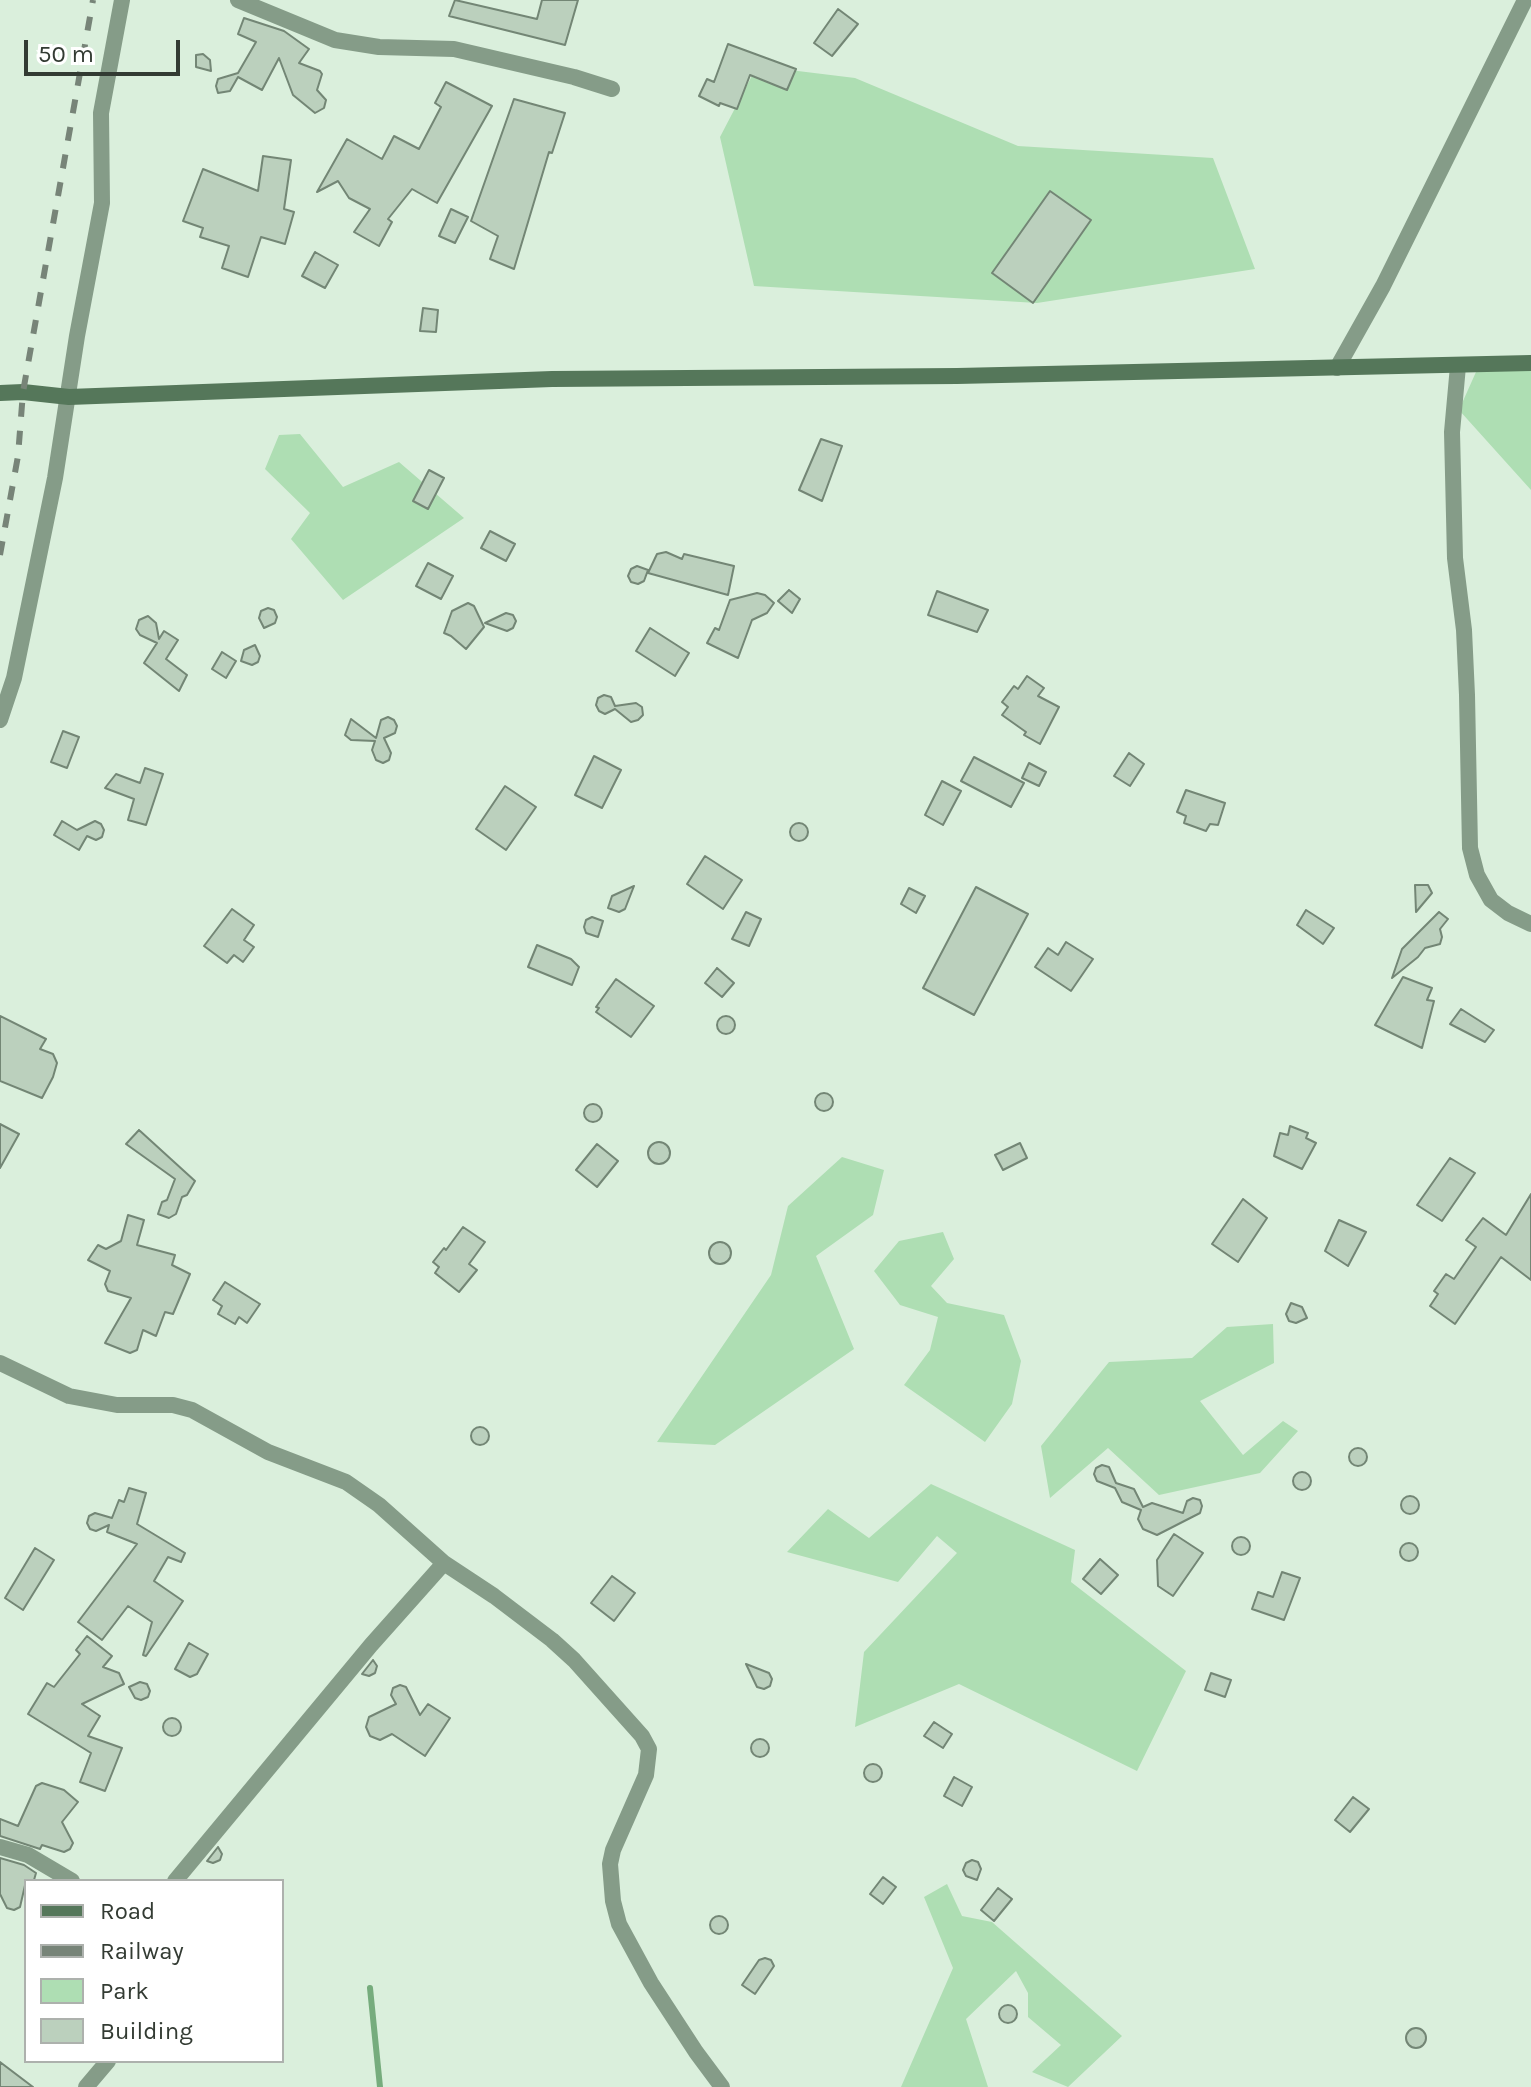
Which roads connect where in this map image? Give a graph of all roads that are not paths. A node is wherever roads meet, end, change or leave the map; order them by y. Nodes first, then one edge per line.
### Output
1 (122, 0) edge
2 (238, 0) edge
3 (1525, 0) edge
4 (612, 89) dead end
5 (1531, 363) edge
6 (1458, 366) junction
7 (1337, 368) junction
8 (0, 393) edge
9 (69, 397) junction
10 (0, 720) edge
11 (1531, 924) edge
12 (0, 1363) edge
13 (444, 1563) junction
14 (0, 1847) edge
15 (69, 1879) edge
16 (177, 1879) edge
17 (106, 2063) edge
18 (86, 2087) edge
19 (722, 2087) edge

1 - 9 street
2 - 4 street
3 - 7 street
5 - 6 street
6 - 7 street
6 - 11 street
7 - 9 street
8 - 9 street
9 - 10 street
12 - 13 street
13 - 16 street
13 - 19 street
14 - 15 street
17 - 18 street

